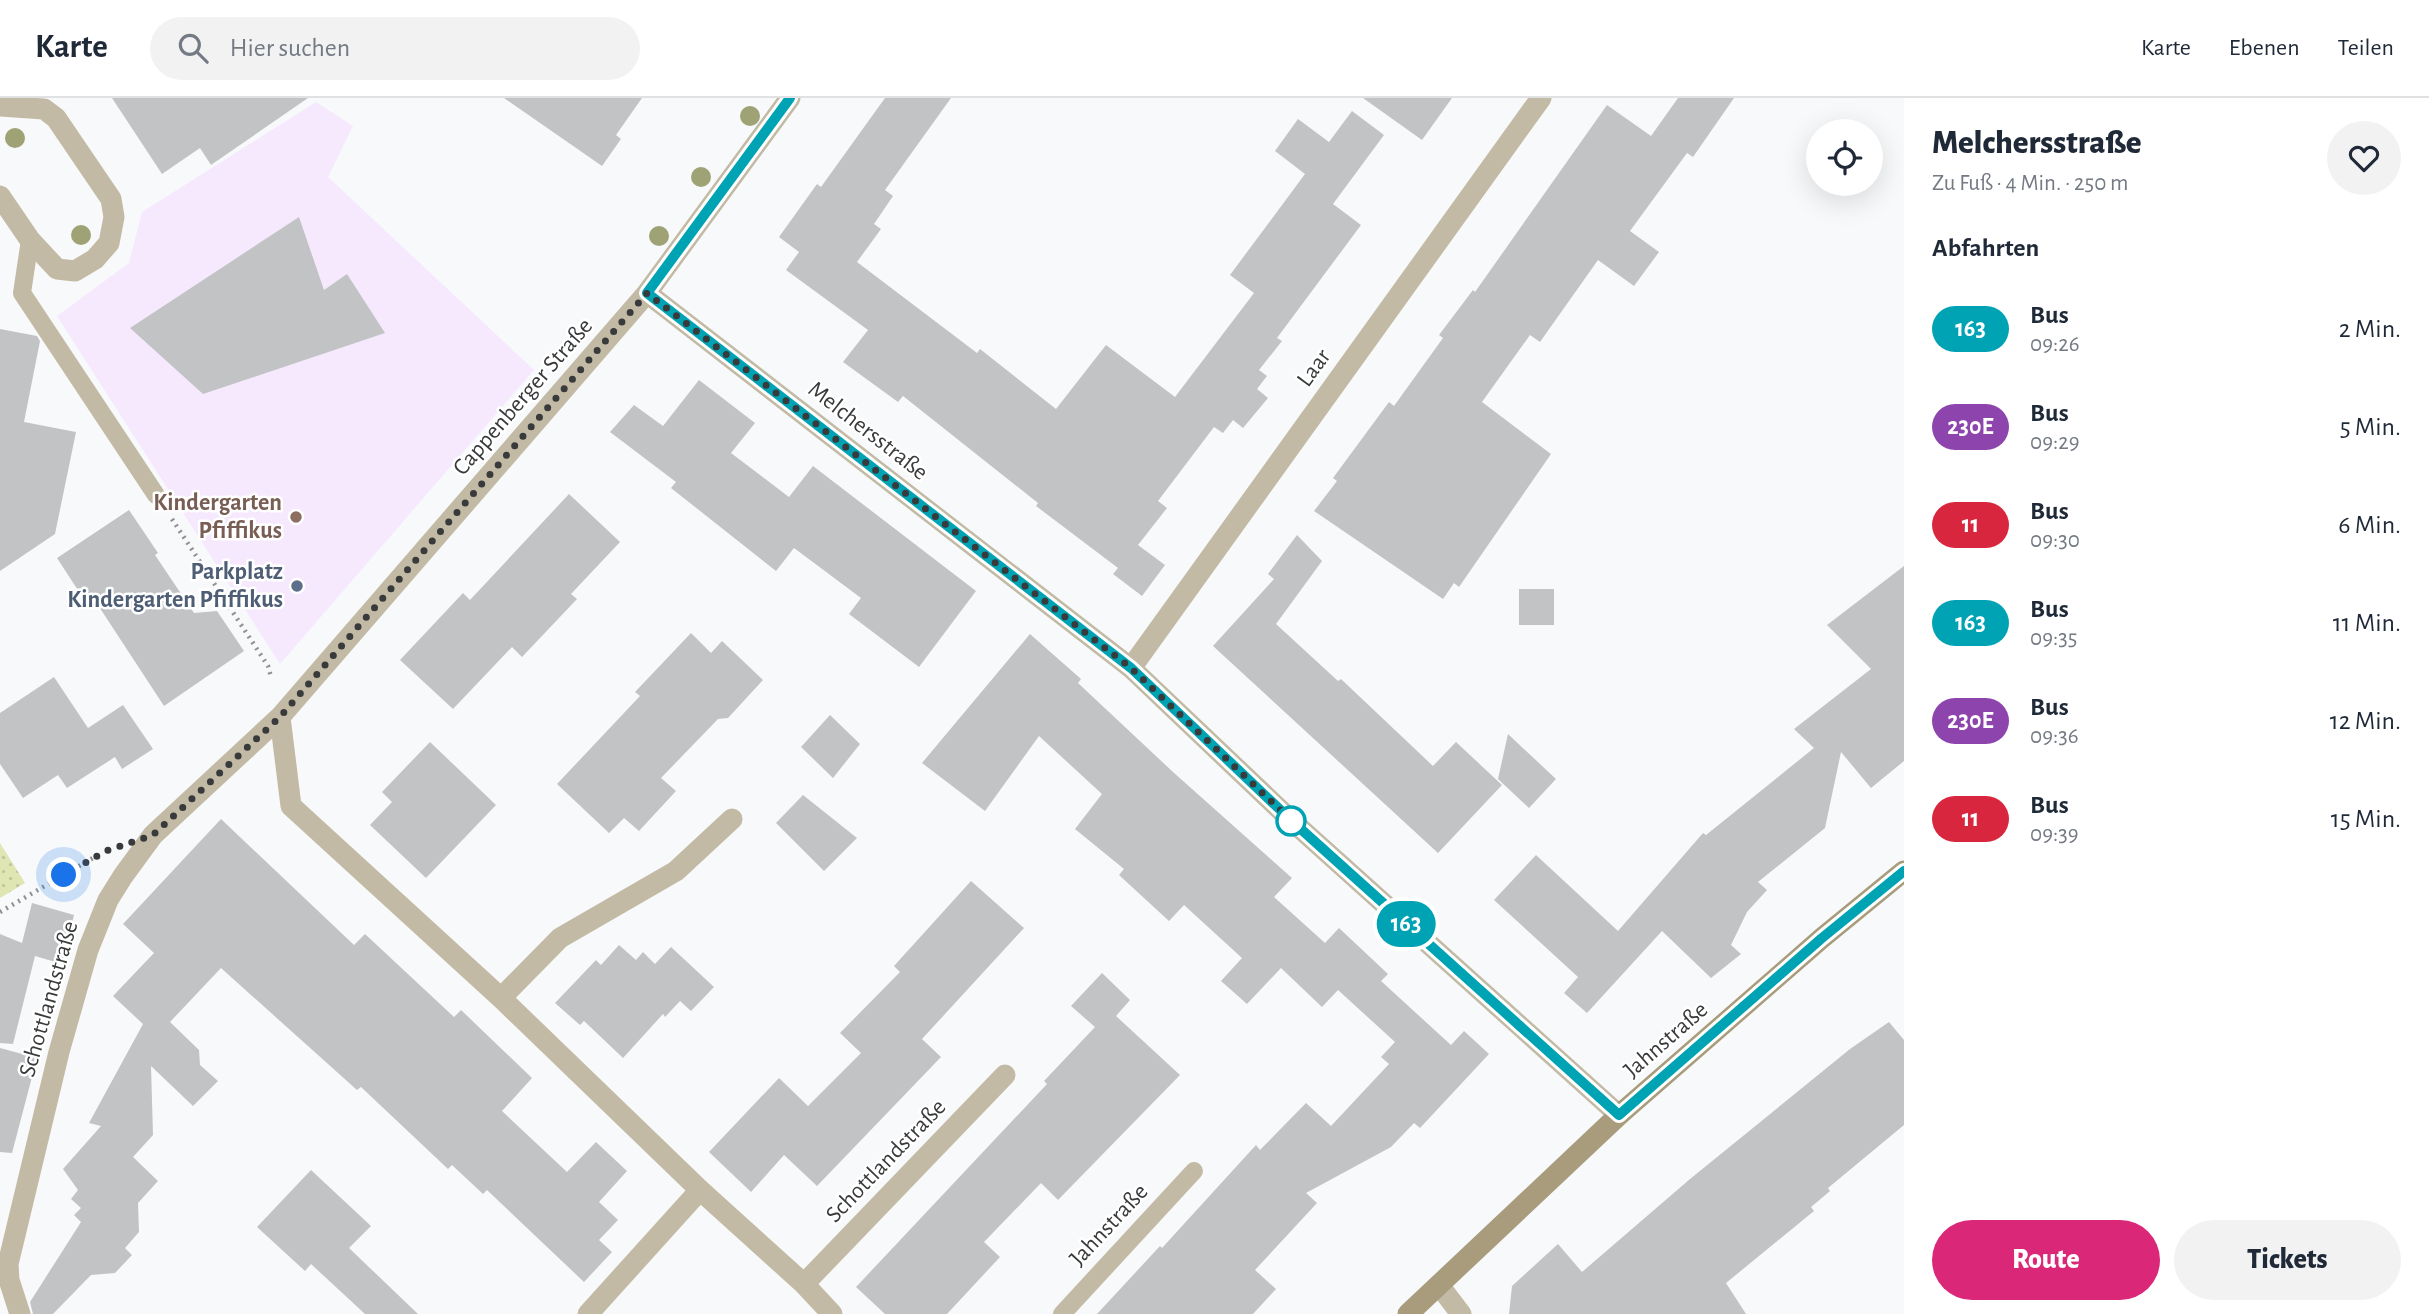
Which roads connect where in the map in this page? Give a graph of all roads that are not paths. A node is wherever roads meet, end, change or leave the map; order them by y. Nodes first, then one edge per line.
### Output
1 (790, 98) edge
2 (1541, 98) edge
3 (0, 106) edge
4 (0, 198) edge
5 (30, 240) junction
6 (647, 293) junction
7 (156, 495) road end
8 (1131, 668) junction
9 (280, 717) junction
10 (732, 819) dead end
11 (1904, 871) edge
12 (501, 998) junction
13 (1005, 1075) dead end
14 (1619, 1115) junction
15 (1194, 1171) dead end
16 (700, 1190) junction
17 (804, 1284) junction
18 (1439, 1285) junction
19 (20, 1314) edge
20 (588, 1314) edge
21 (832, 1314) edge
22 (1062, 1314) edge
23 (1408, 1314) edge
24 (1461, 1314) edge

1 - 6 street, Cappenberger Straße
2 - 8 street, Laar
3 - 5 street
4 - 5 street
5 - 7 lane
6 - 8 street, Melchersstraße
6 - 9 street, Cappenberger Straße
8 - 14 street, Melchersstraße
9 - 12 street
9 - 19 street, Schottlandstraße
10 - 12 street
11 - 14 street, Jahnstraße
12 - 16 street
13 - 17 street, Schottlandstraße
14 - 18 street, Jahnstraße
15 - 22 lane, Jahnstraße
16 - 17 street
16 - 20 street
17 - 21 street
18 - 23 street, Jahnstraße
18 - 24 street

